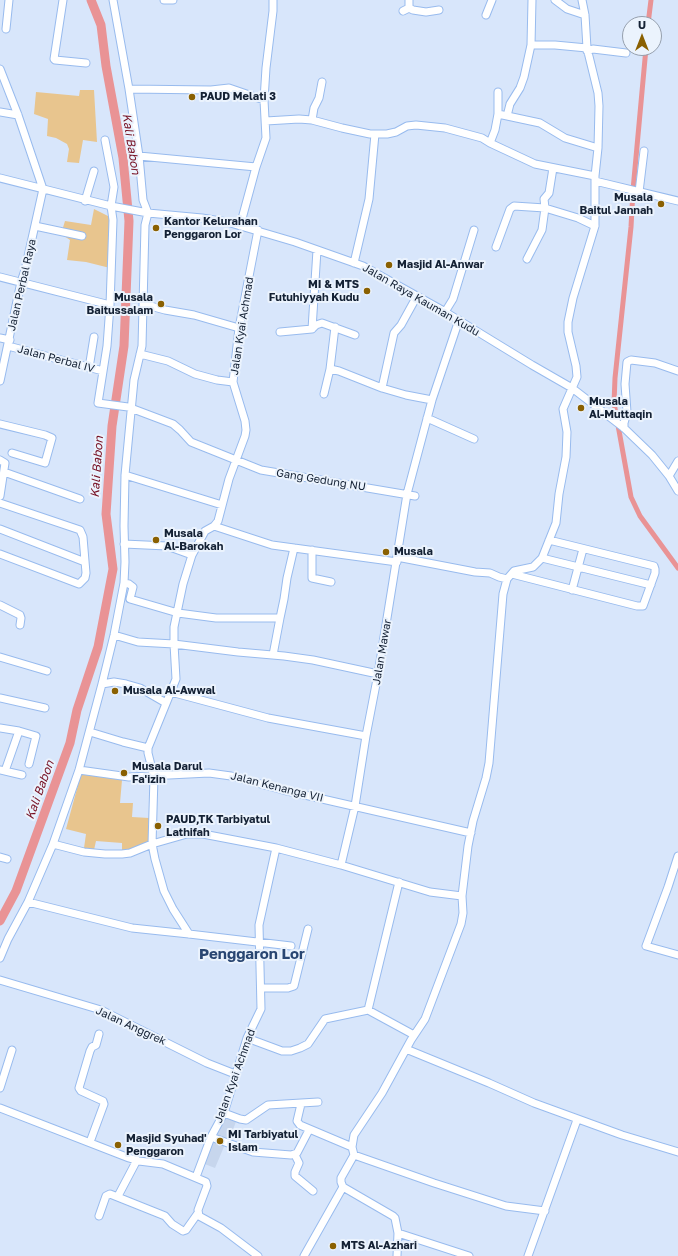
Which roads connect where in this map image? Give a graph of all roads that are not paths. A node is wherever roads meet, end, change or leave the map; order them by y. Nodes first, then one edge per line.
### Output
1 (9, 0) edge
2 (63, 0) edge
3 (113, 0) edge
4 (164, 0) edge
5 (173, 0) edge
6 (273, 0) edge
7 (409, 0) edge
8 (492, 0) edge
9 (532, 0) edge
10 (555, 0) edge
11 (583, 2) edge
12 (439, 10) dead end
13 (585, 14) junction
14 (486, 15) dead end
15 (6, 29) dead end
16 (530, 45) junction
17 (587, 50) junction
18 (622, 53) edge
19 (86, 63) dead end
20 (0, 69) edge
21 (322, 82) dead end
22 (130, 89) junction
23 (498, 92) dead end
24 (264, 100) junction
25 (0, 112) edge
26 (498, 114) junction
27 (18, 115) junction
28 (507, 116) junction
29 (312, 120) junction
30 (266, 121) junction
31 (375, 134) junction
32 (105, 140) dead end
33 (490, 143) junction
34 (598, 148) junction
35 (644, 151) dead end
36 (139, 156) junction
37 (256, 167) junction
38 (553, 168) junction
39 (94, 171) dead end
40 (0, 178) edge
41 (595, 179) junction
42 (43, 189) junction
43 (638, 191) junction
44 (85, 201) junction
45 (678, 201) edge
46 (111, 206) junction
47 (545, 208) junction
48 (146, 212) junction
49 (35, 226) junction
50 (240, 226) junction
51 (595, 226) junction
52 (258, 230) junction
53 (474, 230) dead end
54 (82, 236) dead end
55 (496, 247) dead end
56 (316, 250) junction
57 (527, 259) dead end
58 (354, 263) junction
59 (0, 277) edge
60 (21, 282) junction
61 (417, 296) junction
62 (143, 304) junction
63 (110, 305) junction
64 (445, 312) junction
65 (459, 320) junction
66 (335, 327) junction
67 (239, 328) junction
68 (312, 329) junction
69 (280, 332) dead end
70 (355, 334) dead end
71 (94, 337) dead end
72 (0, 338) edge
73 (9, 343) junction
74 (140, 354) junction
75 (89, 368) junction
76 (330, 369) junction
77 (103, 371) junction
78 (678, 371) edge
79 (0, 381) edge
80 (233, 382) junction
81 (382, 388) junction
82 (572, 388) junction
83 (324, 394) dead end
84 (432, 400) junction
85 (129, 408) junction
86 (427, 418) junction
87 (0, 424) edge
88 (624, 428) junction
89 (474, 439) dead end
90 (12, 453) dead end
91 (0, 460) edge
92 (236, 461) junction
93 (678, 461) edge
94 (4, 472) junction
95 (125, 475) junction
96 (669, 476) junction
97 (678, 490) edge
98 (407, 494) junction
99 (0, 496) edge
100 (415, 496) dead end
101 (80, 499) dead end
102 (0, 503) edge
103 (222, 505) junction
104 (214, 526) junction
105 (0, 529) edge
106 (549, 540) junction
107 (124, 544) junction
108 (294, 548) junction
109 (583, 548) junction
110 (312, 550) junction
111 (0, 554) edge
112 (192, 555) junction
113 (542, 558) junction
114 (397, 559) junction
115 (85, 562) junction
116 (579, 568) junction
117 (509, 576) junction
118 (331, 582) dead end
119 (124, 583) junction
120 (651, 585) junction
121 (572, 590) junction
122 (0, 605) edge
123 (178, 613) junction
124 (280, 618) junction
125 (20, 625) dead end
126 (114, 635) junction
127 (174, 644) junction
128 (273, 655) junction
129 (0, 657) edge
130 (47, 671) dead end
131 (378, 674) junction
132 (102, 684) junction
133 (171, 692) junction
134 (0, 698) edge
135 (166, 703) junction
136 (45, 708) dead end
137 (0, 728) edge
138 (19, 731) junction
139 (90, 732) junction
140 (366, 736) junction
141 (148, 748) junction
142 (29, 764) dead end
143 (3, 770) edge
144 (79, 770) junction
145 (22, 775) dead end
146 (154, 777) junction
147 (355, 806) junction
148 (471, 833) junction
149 (53, 844) junction
150 (152, 844) junction
151 (276, 848) junction
152 (678, 856) edge
153 (341, 865) junction
154 (399, 882) junction
155 (462, 896) junction
156 (28, 902) junction
157 (308, 930) dead end
158 (189, 934) junction
159 (260, 942) junction
160 (291, 946) dead end
161 (678, 955) edge
162 (0, 958) edge
163 (0, 980) edge
164 (262, 988) junction
165 (368, 1010) junction
166 (99, 1034) dead end
167 (414, 1035) junction
168 (247, 1038) junction
169 (406, 1049) junction
170 (12, 1050) dead end
171 (235, 1074) junction
172 (0, 1088) edge
173 (318, 1102) dead end
174 (301, 1104) junction
175 (0, 1108) edge
176 (224, 1113) junction
177 (577, 1120) junction
178 (309, 1130) junction
179 (211, 1137) junction
180 (90, 1142) junction
181 (352, 1147) junction
182 (678, 1152) edge
183 (295, 1154) junction
184 (354, 1155) junction
185 (137, 1160) junction
186 (196, 1177) junction
187 (343, 1187) junction
188 (313, 1191) dead end
189 (118, 1196) junction
190 (545, 1211) junction
191 (198, 1213) junction
192 (98, 1216) dead end
193 (398, 1233) junction
194 (258, 1256) edge
195 (304, 1256) edge
196 (397, 1256) edge
197 (469, 1256) edge
198 (528, 1256) edge

1 - 15 street
2 - 19 street
3 - 22 street
4 - 5 street
6 - 24 street
7 - 12 street
8 - 14 street
9 - 16 street
10 - 13 street
11 - 13 street
13 - 17 street
16 - 17 street
16 - 28 street
17 - 18 street
17 - 34 street
20 - 27 street
21 - 29 street
22 - 24 street
22 - 36 street
23 - 26 street
24 - 30 street
25 - 27 street
26 - 28 street
26 - 33 street
27 - 42 street
28 - 34 street
29 - 30 street
29 - 31 street
30 - 37 street
31 - 33 street
31 - 58 street
32 - 46 street
33 - 38 street
34 - 41 street
35 - 43 street
36 - 37 street
36 - 48 street
37 - 50 street
38 - 41 street
38 - 47 street
39 - 44 street
40 - 42 street, Jalan Raya Kauman Kudu
41 - 43 street
41 - 51 street
42 - 44 street, Jalan Raya Kauman Kudu
42 - 49 street, Jalan Perbal Raya
43 - 45 street
44 - 46 street, Jalan Raya Kauman Kudu
46 - 48 street, Jalan Raya Kauman Kudu
46 - 63 street
47 - 51 street
47 - 55 street
47 - 57 street
48 - 50 street, Jalan Raya Kauman Kudu
48 - 62 street
49 - 54 street
49 - 60 street, Jalan Perbal Raya
50 - 52 street, Jalan Raya Kauman Kudu
51 - 82 street
52 - 56 street, Jalan Raya Kauman Kudu
52 - 67 street, Jalan Kyai Achmad
53 - 64 street
56 - 58 street, Jalan Raya Kauman Kudu
56 - 68 street
58 - 61 street, Jalan Raya Kauman Kudu
59 - 60 street
60 - 63 street
60 - 73 street, Jalan Perbal Raya
61 - 64 street, Jalan Raya Kauman Kudu
61 - 81 street
62 - 67 street
62 - 74 street
63 - 77 street
64 - 65 street, Jalan Raya Kauman Kudu
65 - 82 street, Jalan Raya Kauman Kudu
65 - 84 street, Jalan Mawar
66 - 68 street
66 - 70 street
66 - 76 street
67 - 80 street, Jalan Kyai Achmad
68 - 69 street
71 - 75 street
72 - 73 street, Jalan Perbal IV
73 - 75 street, Jalan Perbal IV
73 - 79 street, Jalan Perbal Raya
74 - 80 street
74 - 85 street
75 - 77 street, Jalan Perbal IV
76 - 81 street
76 - 83 street
77 - 85 street, Gang Gedung NU
78 - 88 street
80 - 92 street, Jalan Kyai Achmad
81 - 84 street
82 - 88 street, Jalan Raya Kauman Kudu
82 - 106 street
84 - 86 street, Jalan Mawar
85 - 92 street, Gang Gedung NU
85 - 95 street
86 - 89 street
86 - 98 street, Jalan Mawar
87 - 90 street
88 - 96 street
91 - 94 street
92 - 98 street, Gang Gedung NU
92 - 103 street, Jalan Kyai Achmad
93 - 96 street
94 - 99 street
94 - 101 street
95 - 103 street
95 - 107 street
96 - 97 street
98 - 100 street, Gang Gedung NU
98 - 114 street, Jalan Mawar
102 - 115 street
103 - 104 street, Jalan Kyai Achmad
104 - 108 street
104 - 112 street, Jalan Kyai Achmad
105 - 115 street
106 - 109 street
106 - 113 street
107 - 112 street
107 - 119 street
108 - 110 street
108 - 124 street
109 - 116 street
109 - 120 street
110 - 114 street
110 - 118 street
111 - 115 street
112 - 123 street, Jalan Kyai Achmad
113 - 116 street
113 - 117 street
114 - 117 street
114 - 131 street, Jalan Mawar
116 - 120 street
116 - 121 street
117 - 121 street
117 - 148 street
119 - 123 street
119 - 126 street
120 - 121 street
122 - 125 street
123 - 124 street
123 - 127 street, Jalan Kyai Achmad
124 - 128 street
126 - 127 street
126 - 132 street
127 - 128 street
127 - 133 street, Jalan Kyai Achmad
128 - 131 street
129 - 130 street
131 - 140 street, Jalan Mawar
132 - 135 street
132 - 139 street
133 - 135 street, Jalan Kyai Achmad
133 - 140 street
134 - 136 street
135 - 141 street, Jalan Kyai Achmad
137 - 138 street
138 - 142 street
138 - 143 street
139 - 141 street
139 - 144 street
140 - 147 street, Jalan Mawar
141 - 146 street
143 - 145 street
144 - 146 street, Jalan Kenanga VII
144 - 149 street
146 - 147 street, Jalan Kenanga VII
146 - 150 street
147 - 148 street, Jalan Kenanga VII
147 - 153 street, Jalan Mawar
148 - 155 street
149 - 150 street
149 - 156 street
150 - 151 street
150 - 158 street
151 - 153 street
151 - 159 street, Jalan Kyai Achmad
152 - 161 street
153 - 154 street
154 - 155 street
154 - 165 street
155 - 167 street
156 - 158 street
156 - 162 street
157 - 164 street
158 - 159 street
159 - 160 street
159 - 164 street, Jalan Kyai Achmad
163 - 171 street, Jalan Anggrek
164 - 168 street, Jalan Kyai Achmad
165 - 167 street
165 - 168 street
166 - 180 street
167 - 169 street
168 - 171 street, Jalan Kyai Achmad
169 - 177 street
169 - 181 street
170 - 172 street
171 - 176 street, Jalan Kyai Achmad
173 - 174 street
174 - 176 street
174 - 178 street
175 - 180 street
176 - 179 street, Jalan Kyai Achmad
177 - 182 street
177 - 190 street
178 - 181 street
178 - 183 street
179 - 183 street
179 - 186 street, Jalan Kyai Achmad
180 - 185 street
181 - 184 street
183 - 188 street
184 - 187 street
184 - 190 street
185 - 186 street
185 - 189 street
186 - 191 street
187 - 193 street
187 - 195 street
189 - 191 street
189 - 192 street
190 - 198 street
191 - 194 street
193 - 196 street
193 - 197 street

